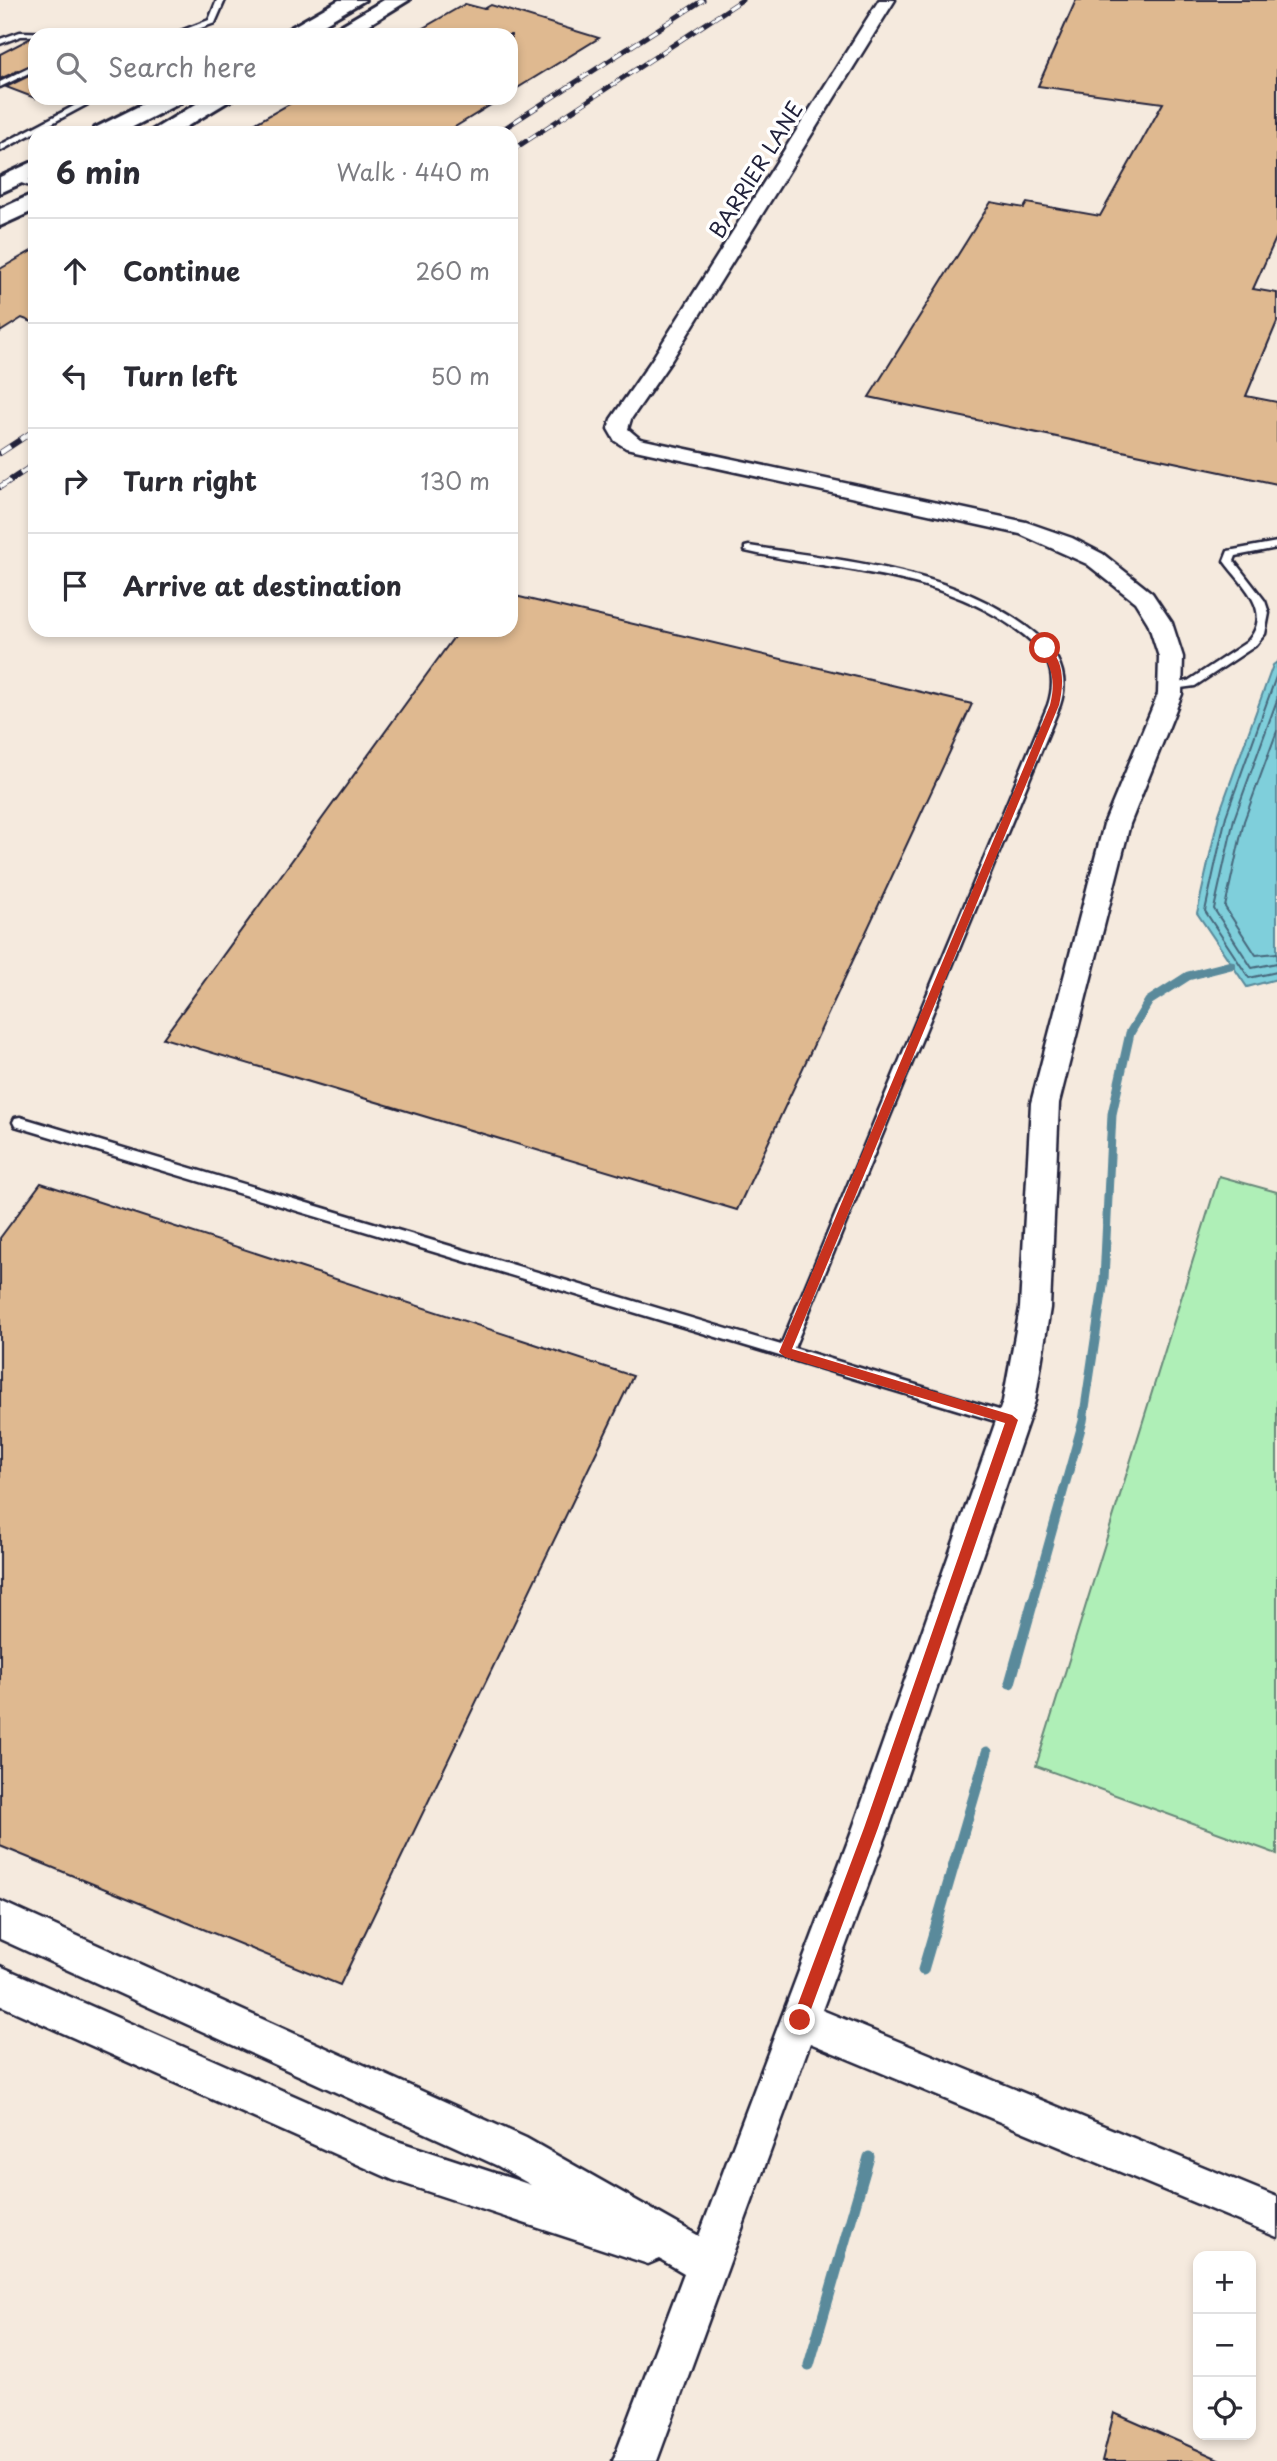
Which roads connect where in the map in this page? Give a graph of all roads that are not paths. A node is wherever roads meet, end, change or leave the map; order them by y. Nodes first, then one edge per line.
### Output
1 (221, 0) edge
2 (355, 0) edge
3 (399, 0) edge
4 (887, 0) edge
5 (212, 21) junction
6 (193, 28) edge
7 (210, 28) edge
8 (302, 28) edge
9 (349, 28) edge
10 (28, 34) edge
11 (0, 42) edge
12 (28, 71) edge
13 (0, 85) edge
14 (82, 105) edge
15 (158, 105) edge
16 (201, 105) edge
17 (42, 126) edge
18 (117, 126) edge
19 (170, 126) edge
20 (28, 133) edge
21 (0, 148) edge
22 (28, 203) edge
23 (2, 216) edge
24 (1277, 545) edge
25 (749, 549) dead end
26 (1170, 688) junction
27 (20, 1122) dead end
28 (785, 1352) junction
29 (1012, 1420) junction
30 (0, 1920) edge
31 (0, 1985) edge
32 (800, 2020) junction
33 (1277, 2217) edge
34 (709, 2263) junction
35 (635, 2461) edge

1 - 5 lane
2 - 8 highway
3 - 9 highway
4 - 26 street, BARRIER LANE
5 - 6 lane
5 - 7 lane
10 - 11 lane
12 - 13 lane
14 - 17 lane
15 - 18 highway
16 - 19 highway
20 - 21 lane
22 - 23 highway
24 - 26 lane
25 - 28 lane
26 - 29 street
27 - 28 lane
28 - 29 lane
29 - 32 street
30 - 34 street
31 - 34 street
32 - 33 street
32 - 34 street
34 - 35 street

